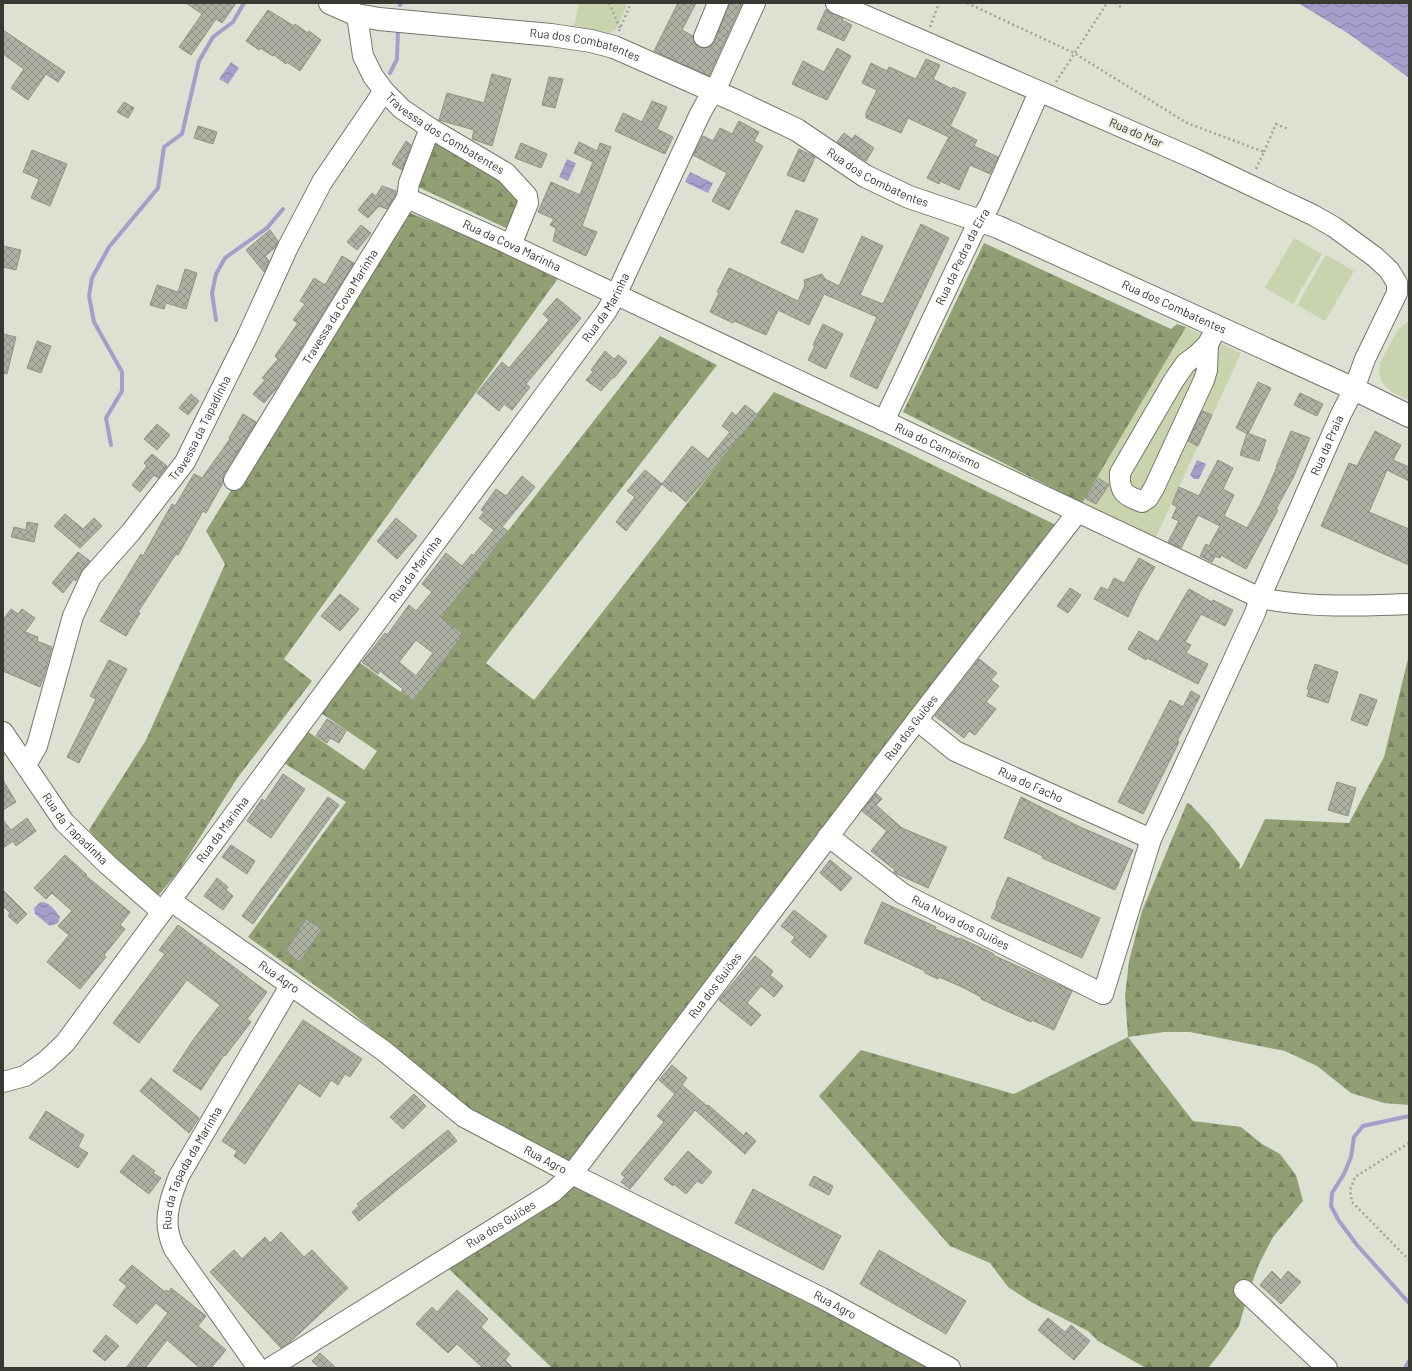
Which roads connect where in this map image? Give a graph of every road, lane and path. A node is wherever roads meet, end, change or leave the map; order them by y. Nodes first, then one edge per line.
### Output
1 (330, 3) edge
2 (609, 3) edge
3 (631, 3) edge
4 (718, 3) edge
5 (755, 3) edge
6 (836, 3) edge
7 (938, 3) edge
8 (967, 3) edge
9 (1107, 3) edge
10 (1115, 3) edge
11 (1121, 7) dead end
12 (357, 15) junction
13 (620, 28) junction
14 (930, 28) dead end
15 (616, 34) dead end
16 (704, 36) dead end
17 (1074, 53) junction
18 (1046, 90) junction
19 (384, 91) junction
20 (715, 92) junction
21 (430, 128) junction
22 (1288, 129) dead end
23 (1264, 152) junction
24 (1253, 175) dead end
25 (407, 198) junction
26 (980, 220) junction
27 (511, 245) junction
28 (616, 295) junction
29 (1403, 296) edge
30 (1212, 335) junction
31 (1354, 389) junction
32 (1409, 416) edge
33 (884, 421) junction
34 (234, 480) dead end
35 (1077, 513) junction
36 (1260, 598) junction
37 (1409, 604) edge
38 (917, 720) junction
39 (3, 732) edge
40 (26, 765) junction
41 (828, 836) junction
42 (1151, 839) junction
43 (167, 907) junction
44 (290, 986) junction
45 (1103, 994) joint
46 (3, 1082) edge
47 (1409, 1142) edge
48 (572, 1174) junction
49 (1409, 1260) edge
50 (1244, 1290) dead end
51 (258, 1368) edge
52 (270, 1368) edge
53 (950, 1368) edge
54 (1327, 1368) edge

1 - 12 main road, Rua dos Combatentes
2 - 13 path
3 - 13 path
4 - 16 street
5 - 20 street, Rua da Marinha
6 - 18 street, Rua do Mar
7 - 14 path
8 - 17 path
9 - 17 path
10 - 11 path
12 - 19 street, Travessa dos Combatentes
12 - 20 main road, Rua dos Combatentes
13 - 15 path
17 - 18 path
17 - 23 path
18 - 26 street, Rua da Pedra da Eira
18 - 29 street, Rua do Mar
19 - 21 street, Travessa dos Combatentes
19 - 40 street, Travessa da Tapadinha
20 - 26 main road, Rua dos Combatentes
20 - 28 street, Rua da Marinha
21 - 25 street, Travessa da Cova Marinha
21 - 27 street, Travessa dos Combatentes
22 - 23 path
23 - 24 path
25 - 27 street, Rua da Cova Marinha
25 - 34 street, Travessa da Cova Marinha
26 - 30 main road, Rua dos Combatentes
26 - 33 street, Rua da Pedra da Eira
27 - 28 street, Rua da Cova Marinha
28 - 33 street, Rua do Campismo
28 - 43 street, Rua da Marinha
29 - 31 street, Rua da Praia
30 - 30 street
30 - 31 main road, Rua dos Combatentes
31 - 32 main road, Rua dos Combatentes
31 - 36 street, Rua da Praia
33 - 35 street, Rua do Campismo
35 - 36 street, Rua do Campismo
35 - 38 street, Rua dos Guiões
36 - 37 street, Rua do Campismo
36 - 42 street, Rua da Praia
38 - 41 street, Rua dos Guiões
38 - 42 street, Rua do Facho
39 - 40 street, Rua da Tapadinha
40 - 43 street, Rua da Tapadinha
41 - 45 street, Rua Nova dos Guiões
41 - 48 street, Rua dos Guiões
42 - 45 street, Rua da Praia
43 - 44 street, Rua Agro
43 - 46 street, Rua da Marinha
44 - 48 street, Rua Agro
44 - 51 street, Rua da Tapada da Marinha
47 - 49 path
48 - 52 street, Rua dos Guiões
48 - 53 street, Rua Agro
50 - 54 street

